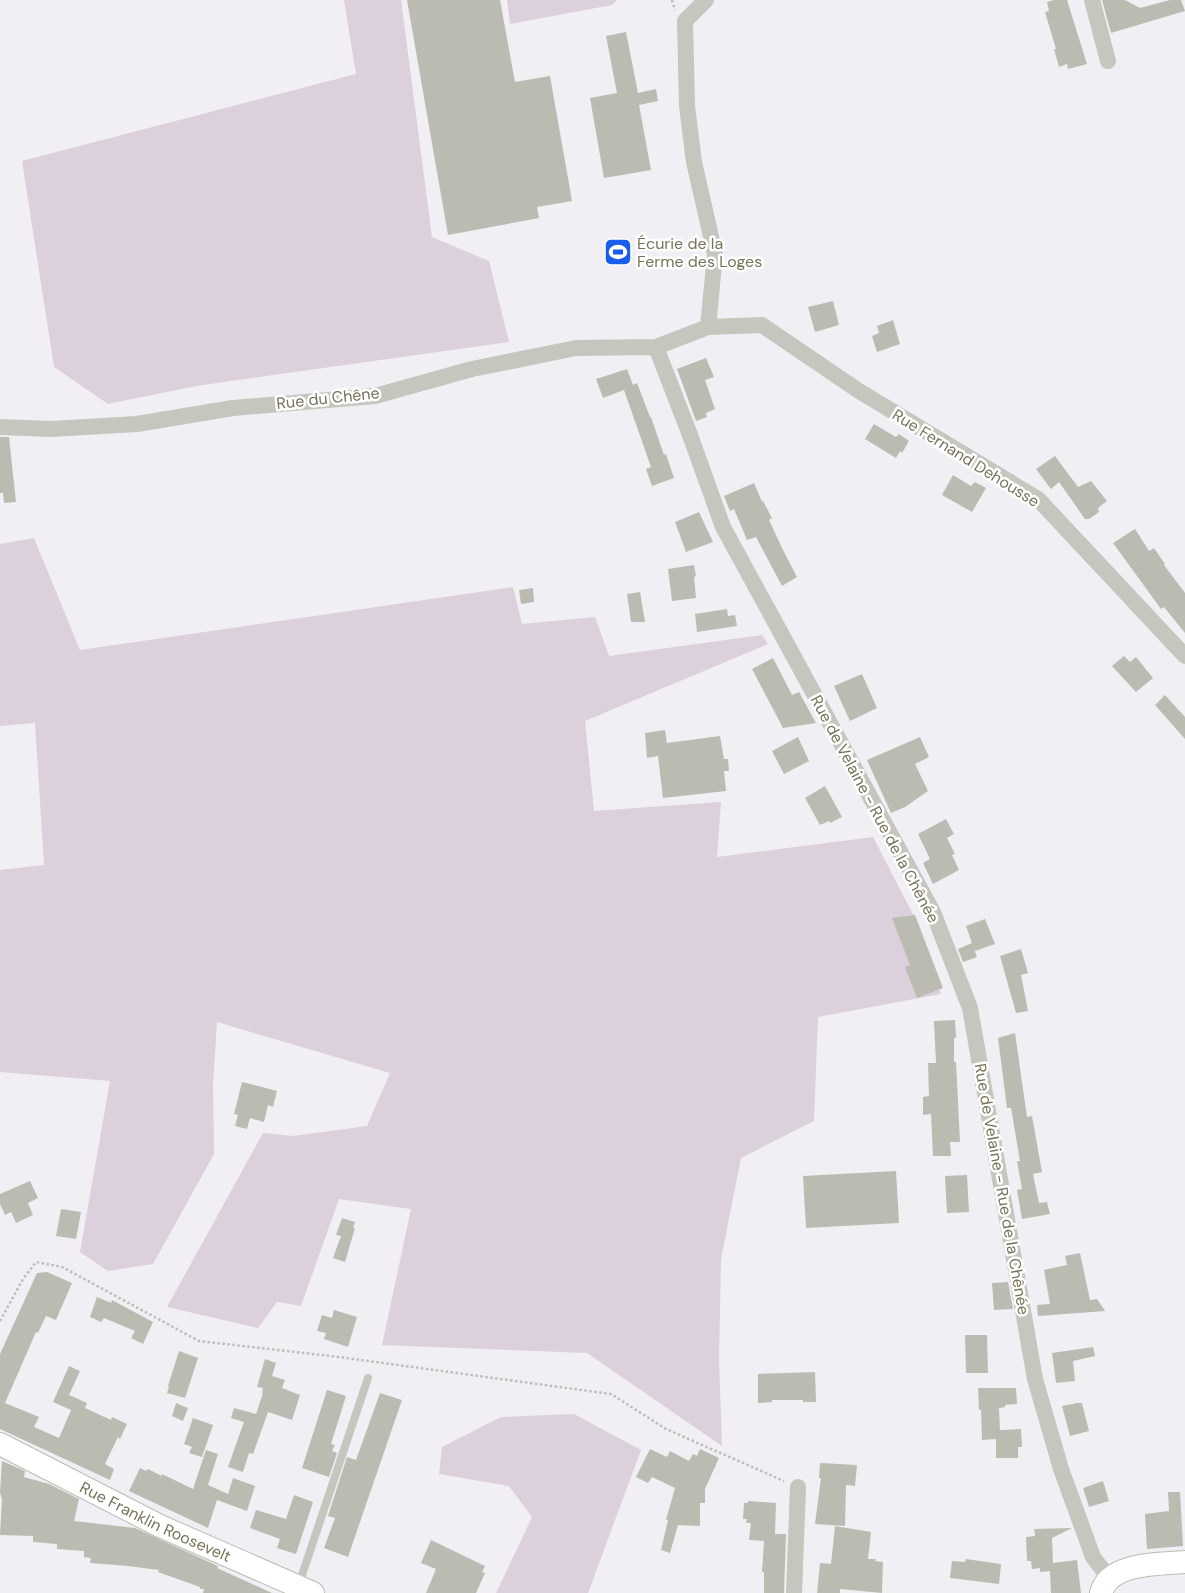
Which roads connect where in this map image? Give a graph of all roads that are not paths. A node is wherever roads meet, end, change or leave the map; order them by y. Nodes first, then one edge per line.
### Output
1 (706, 0) edge
2 (1092, 0) edge
3 (1108, 61) dead end
4 (708, 326) junction
5 (656, 348) junction
6 (0, 427) edge
7 (1185, 656) edge
8 (368, 1378) dead end
9 (0, 1444) edge
10 (798, 1487) road end
11 (1185, 1562) edge
12 (1105, 1586) edge
13 (305, 1590) edge
14 (794, 1593) edge

1 - 4 street
2 - 3 street
4 - 5 street, Rue du Chêne
4 - 7 street, Rue Fernand Dehousse
5 - 6 street, Rue du Chêne
5 - 12 street, Rue de Velaine - Rue de la Chênée
8 - 13 lane
9 - 13 main road, Rue Franklin Roosevelt
10 - 14 street
11 - 12 main road

